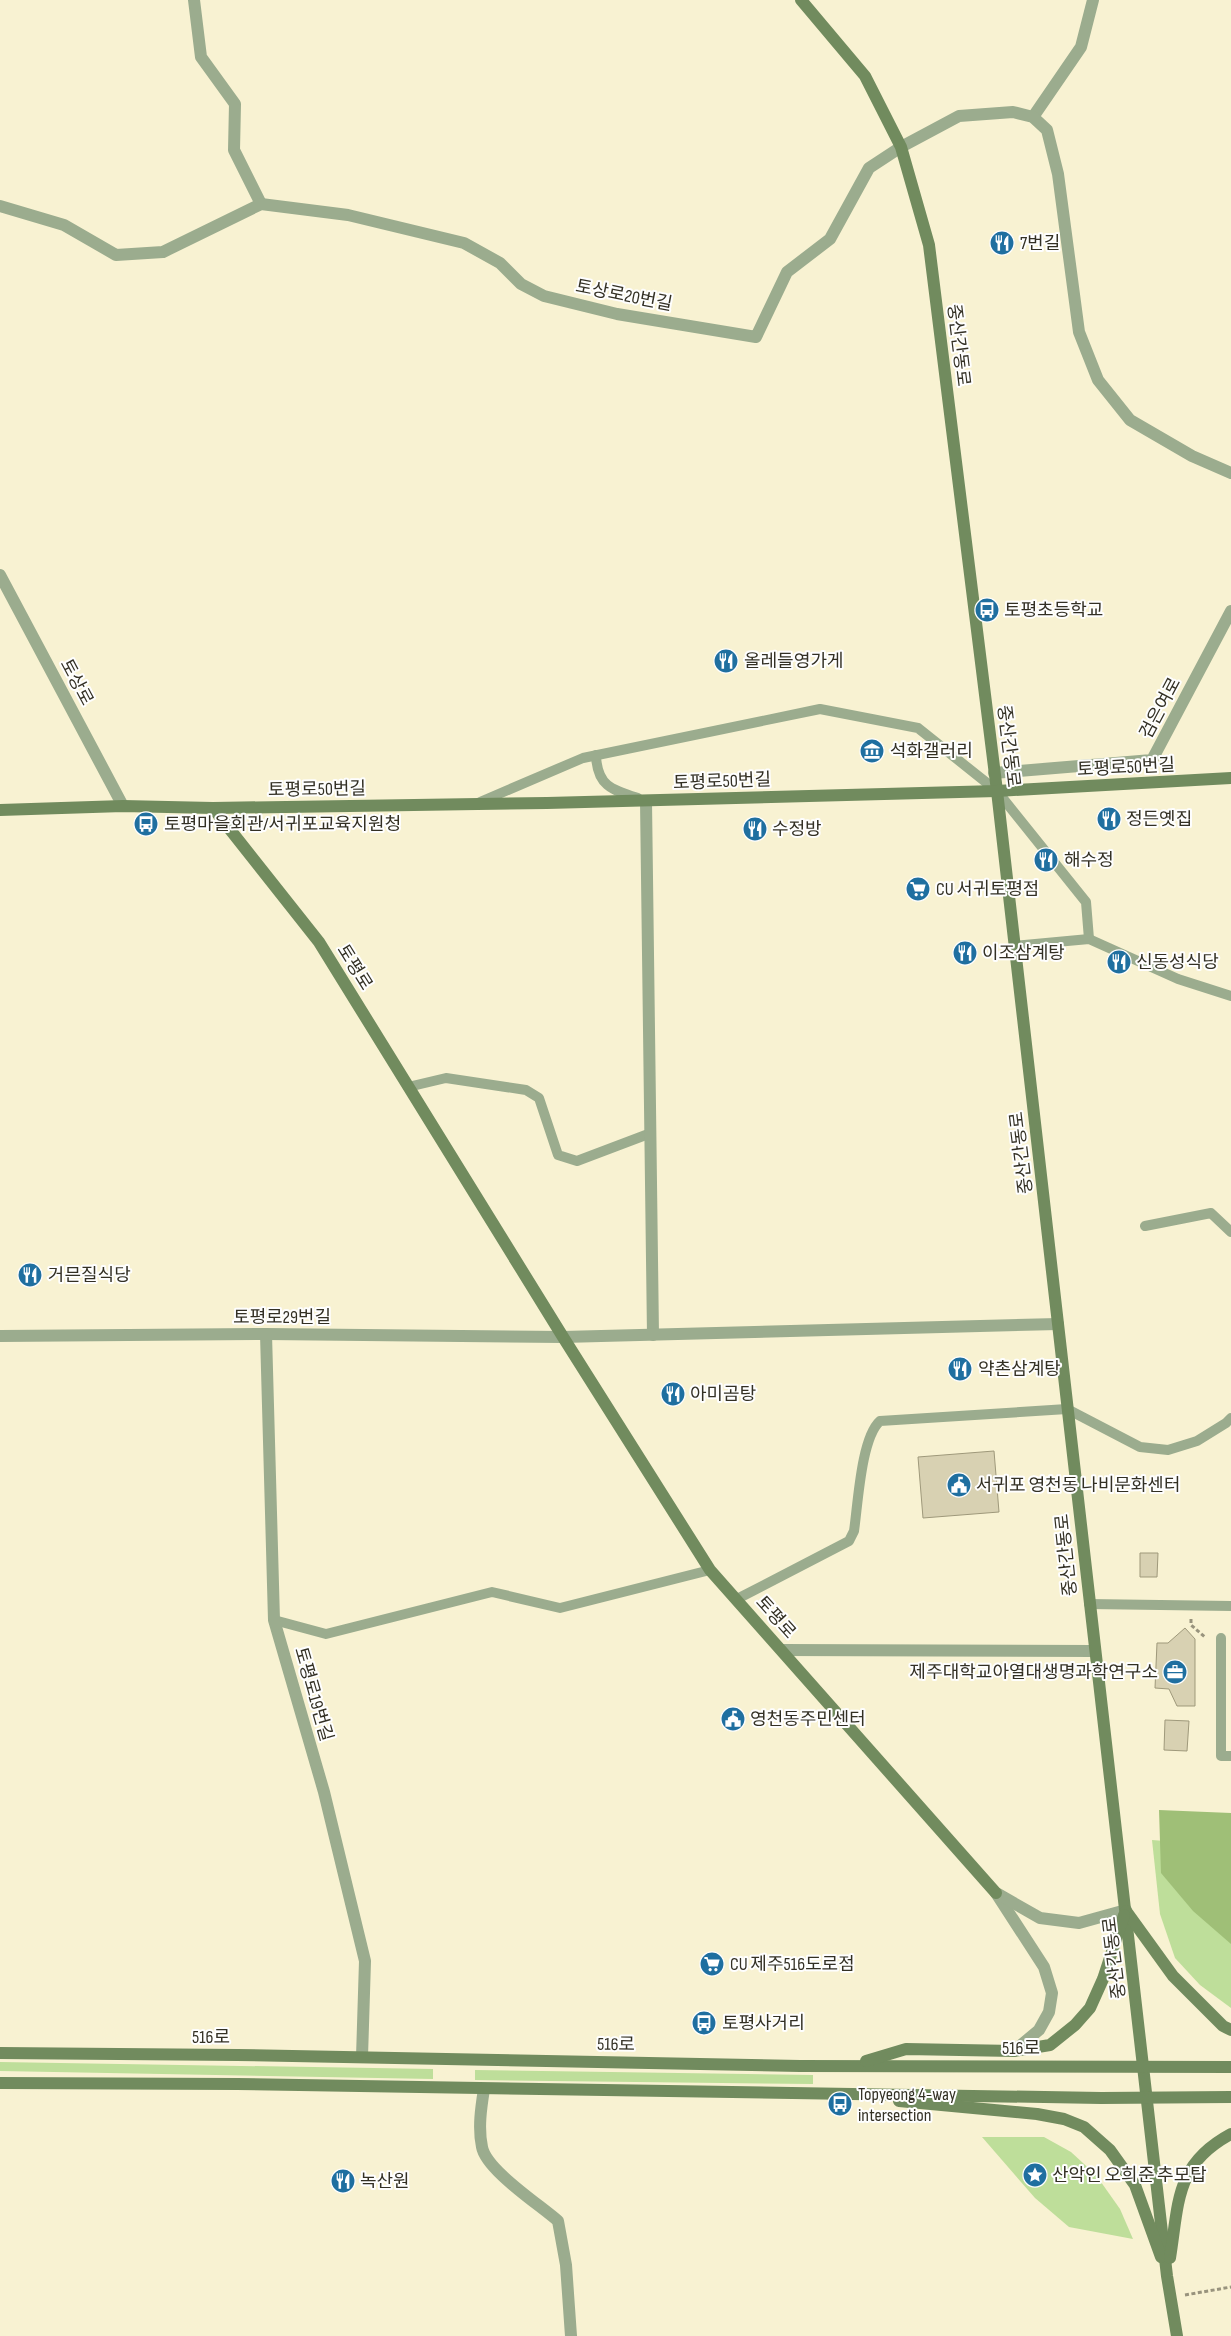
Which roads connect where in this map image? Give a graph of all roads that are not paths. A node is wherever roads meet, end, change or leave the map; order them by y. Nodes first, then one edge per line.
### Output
1 (194, 0) edge
2 (801, 0) edge
3 (1093, 0) edge
4 (1033, 116) junction
5 (901, 147) junction
6 (261, 204) junction
7 (0, 206) edge
8 (1231, 473) edge
9 (0, 575) edge
10 (1231, 611) edge
11 (596, 755) junction
12 (994, 773) junction
13 (1231, 778) edge
14 (997, 791) junction
15 (646, 801) junction
16 (475, 804) junction
17 (123, 806) junction
18 (213, 808) junction
19 (0, 810) edge
20 (1089, 939) junction
21 (1014, 946) junction
22 (1231, 996) edge
23 (408, 1087) junction
24 (651, 1133) junction
25 (1145, 1226) dead end
26 (1231, 1232) edge
27 (1058, 1324) junction
28 (266, 1334) junction
29 (653, 1335) junction
30 (0, 1336) edge
31 (563, 1338) junction
32 (1067, 1409) junction
33 (1231, 1418) edge
34 (710, 1570) junction
35 (737, 1599) junction
36 (1089, 1604) junction
37 (1231, 1606) edge
38 (274, 1620) junction
39 (1221, 1638) road end
40 (782, 1650) junction
41 (1094, 1651) junction
42 (1231, 1756) edge
43 (996, 1893) junction
44 (1126, 1910) junction
45 (1231, 2030) edge
46 (1014, 2051) junction
47 (0, 2053) edge
48 (362, 2057) junction
49 (852, 2065) junction
50 (1231, 2067) edge
51 (1145, 2068) junction
52 (0, 2083) edge
53 (484, 2089) junction
54 (834, 2094) junction
55 (1231, 2096) edge
56 (1148, 2098) junction
57 (1231, 2134) edge
58 (1167, 2276) junction
59 (571, 2336) edge
60 (1177, 2336) edge

1 - 6 street
2 - 5 main road, 중산간동로
3 - 4 street
4 - 5 street
4 - 8 street
5 - 6 street, 토상로20번길
5 - 12 main road, 중산간동로
6 - 7 street
9 - 17 street, 토상로
10 - 12 street, 검은여로
11 - 14 lane
11 - 15 lane
11 - 16 lane
12 - 14 main road, 중산간동로
13 - 14 main road, 토평로50번길
14 - 15 main road, 토평로50번길
14 - 20 lane
14 - 21 main road, 중산간동로
15 - 16 main road, 토평로50번길
15 - 24 street
16 - 18 main road, 토평로50번길
17 - 18 main road
17 - 19 main road
18 - 23 main road, 토평로
20 - 21 lane
20 - 22 lane
21 - 27 main road, 중산간동로
23 - 24 lane
23 - 31 main road, 토평로
24 - 29 street
25 - 26 lane
27 - 29 street
27 - 32 main road, 중산간동로
28 - 30 street, 토평로29번길
28 - 31 street, 토평로29번길
28 - 38 street, 토평로19번길
29 - 31 street
31 - 34 main road, 토평로
32 - 33 lane
32 - 35 lane
32 - 36 main road, 중산간동로
34 - 35 main road, 토평로
34 - 38 lane
35 - 40 main road, 토평로
36 - 37 lane
36 - 41 main road, 중산간동로
38 - 48 street, 토평로19번길
39 - 42 lane
40 - 41 street
40 - 43 main road, 토평로
41 - 44 main road, 중산간동로
43 - 44 street
43 - 46 street
44 - 45 main road
44 - 46 main road
44 - 51 main road, 중산간동로
46 - 49 main road
47 - 48 main road, 516로
48 - 49 main road, 516로
49 - 51 main road, 516로
50 - 51 main road, 516로
51 - 56 main road, 중산간동로
52 - 53 main road
53 - 54 main road
53 - 59 street
54 - 56 main road
54 - 58 main road
55 - 56 main road
56 - 58 main road, 중산간동로
57 - 58 main road
58 - 60 main road, 중산간동로

